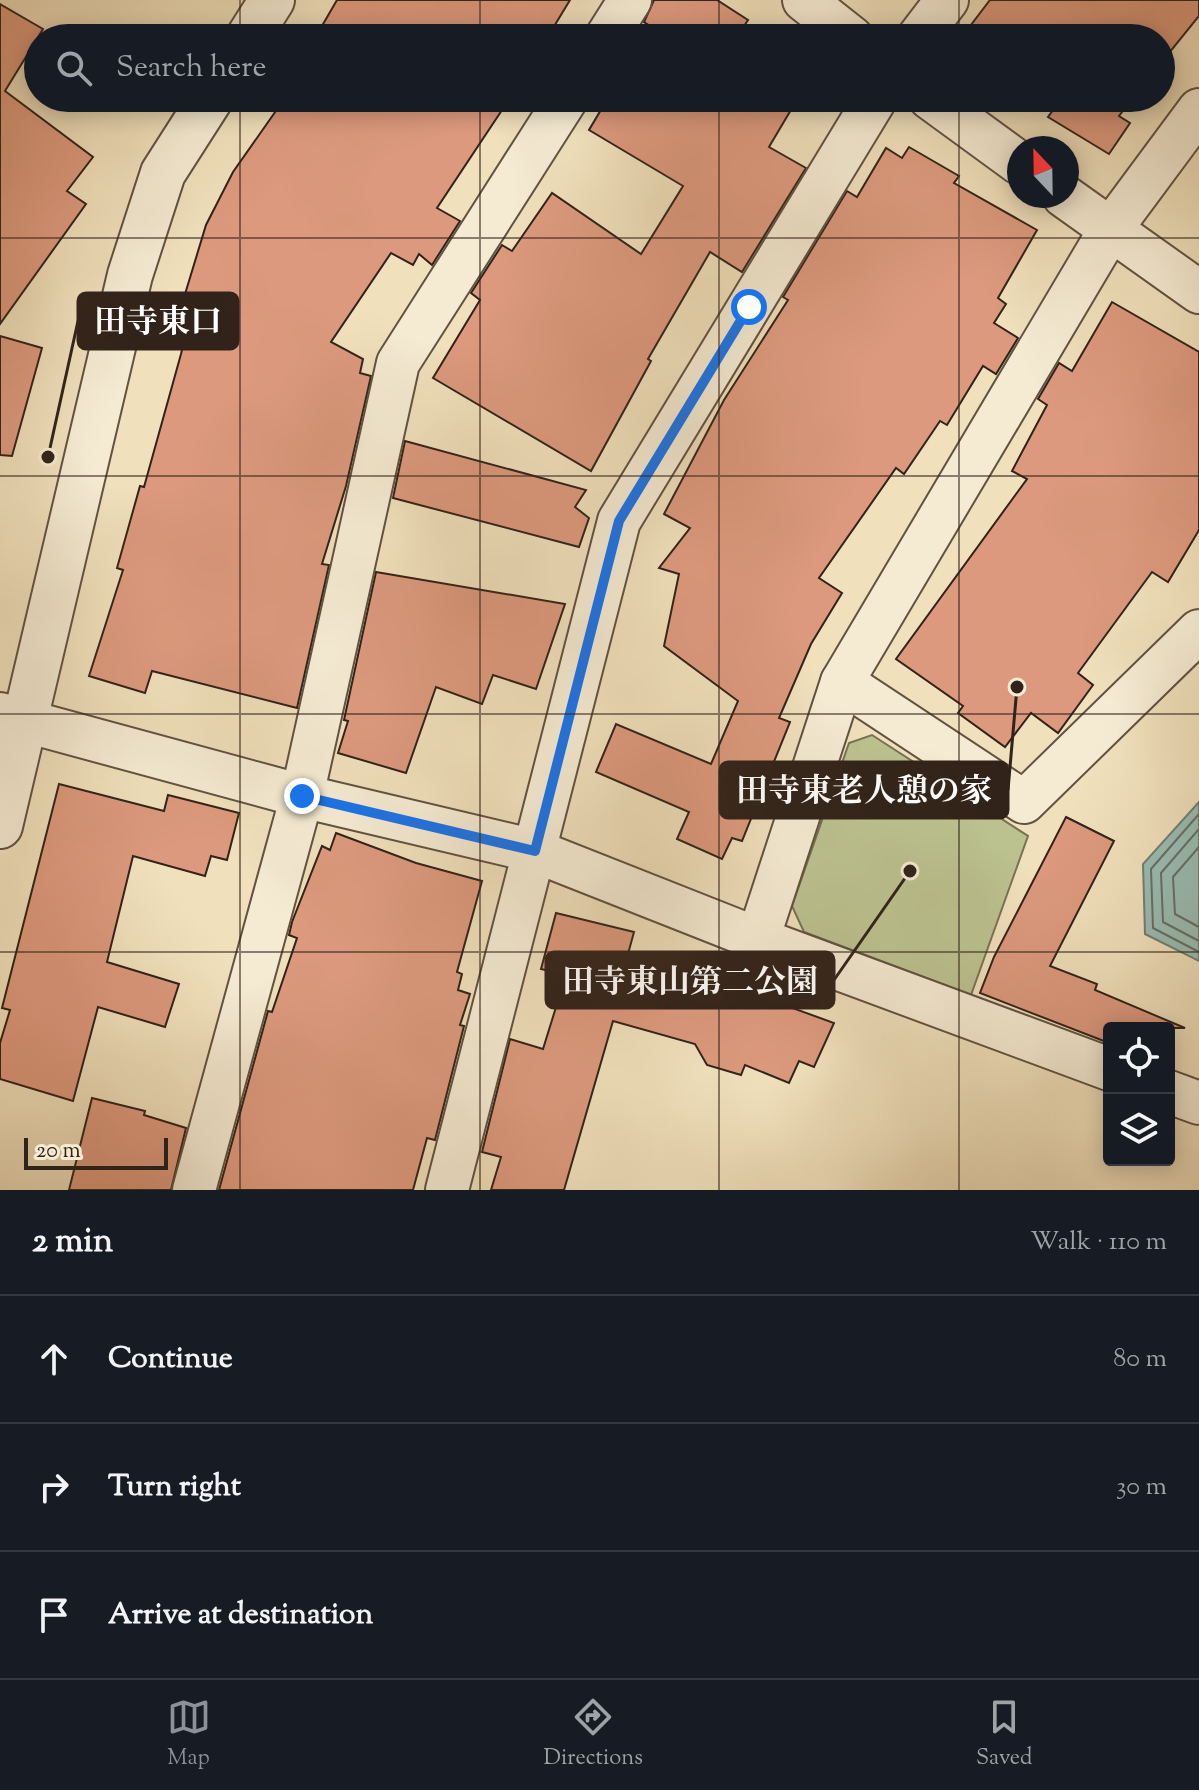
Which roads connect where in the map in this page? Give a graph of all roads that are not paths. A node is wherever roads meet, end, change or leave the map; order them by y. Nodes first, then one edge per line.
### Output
1 (272, 0) edge
2 (630, 0) edge
3 (804, 0) edge
4 (947, 0) edge
5 (257, 24) edge
6 (615, 24) edge
7 (834, 24) edge
8 (929, 24) edge
9 (1199, 110) edge
10 (202, 112) edge
11 (558, 112) edge
12 (867, 112) edge
13 (949, 112) edge
14 (1007, 154) edge
15 (1079, 207) edge
16 (1110, 230) junction
17 (1199, 292) edge
18 (1199, 631) edge
19 (842, 682) junction
20 (14, 717) edge
21 (302, 796) junction
22 (0, 826) edge
23 (535, 851) junction
24 (758, 939) junction
25 (1103, 1067) edge
26 (1174, 1094) edge
27 (1199, 1103) edge
28 (194, 1190) edge
29 (447, 1190) edge

1 - 5 street
2 - 6 street
3 - 7 street
4 - 8 street
9 - 16 street
10 - 20 street
11 - 21 street
12 - 23 street
13 - 14 street
15 - 16 street
16 - 17 street
16 - 19 street
18 - 19 street
19 - 24 street
20 - 21 street
20 - 22 street
21 - 23 street
21 - 28 street
23 - 24 street
23 - 29 street
24 - 25 street
26 - 27 street

